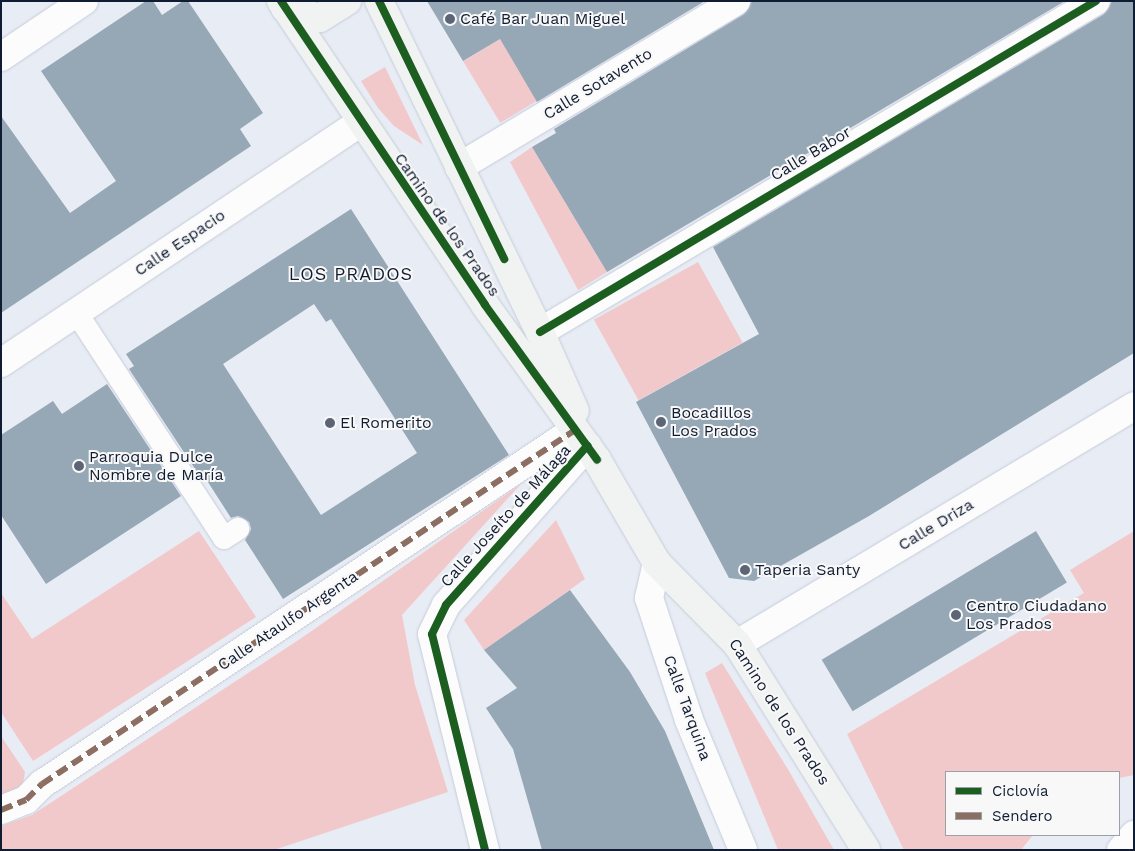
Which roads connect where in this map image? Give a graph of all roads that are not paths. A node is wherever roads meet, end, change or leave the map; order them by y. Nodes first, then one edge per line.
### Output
1 (84, 1) edge
2 (347, 1) edge
3 (379, 1) edge
4 (736, 1) edge
5 (1096, 1) edge
6 (283, 4) edge
7 (1, 57) edge
8 (360, 123) junction
9 (459, 167) junction
10 (76, 312) junction
11 (540, 332) junction
12 (1, 362) edge
13 (1134, 406) edge
14 (586, 445) junction
15 (238, 529) dead end
16 (657, 563) junction
17 (737, 644) junction
18 (1, 810) edge
19 (1134, 835) edge
20 (485, 850) edge
21 (744, 850) edge
22 (866, 850) edge
23 (1121, 850) edge

1 - 7 street
2 - 6 main road
3 - 9 main road, Camino de los Prados
4 - 9 street, Calle Sotavento
5 - 11 street, Calle Babor
6 - 8 main road, Camino de los Prados
8 - 10 street, Calle Espacio
8 - 14 main road, Camino de los Prados
9 - 11 main road, Camino de los Prados
10 - 12 street, Calle Espacio
10 - 15 lane
11 - 14 main road, Camino de los Prados
13 - 17 street, Calle Driza
14 - 16 main road, Camino de los Prados
14 - 18 street, Calle Ataulfo Argenta
14 - 20 street, Calle Joseíto de Málaga
16 - 17 main road, Camino de los Prados
16 - 21 street, Calle Tarquina
17 - 22 main road, Camino de los Prados
19 - 23 street

